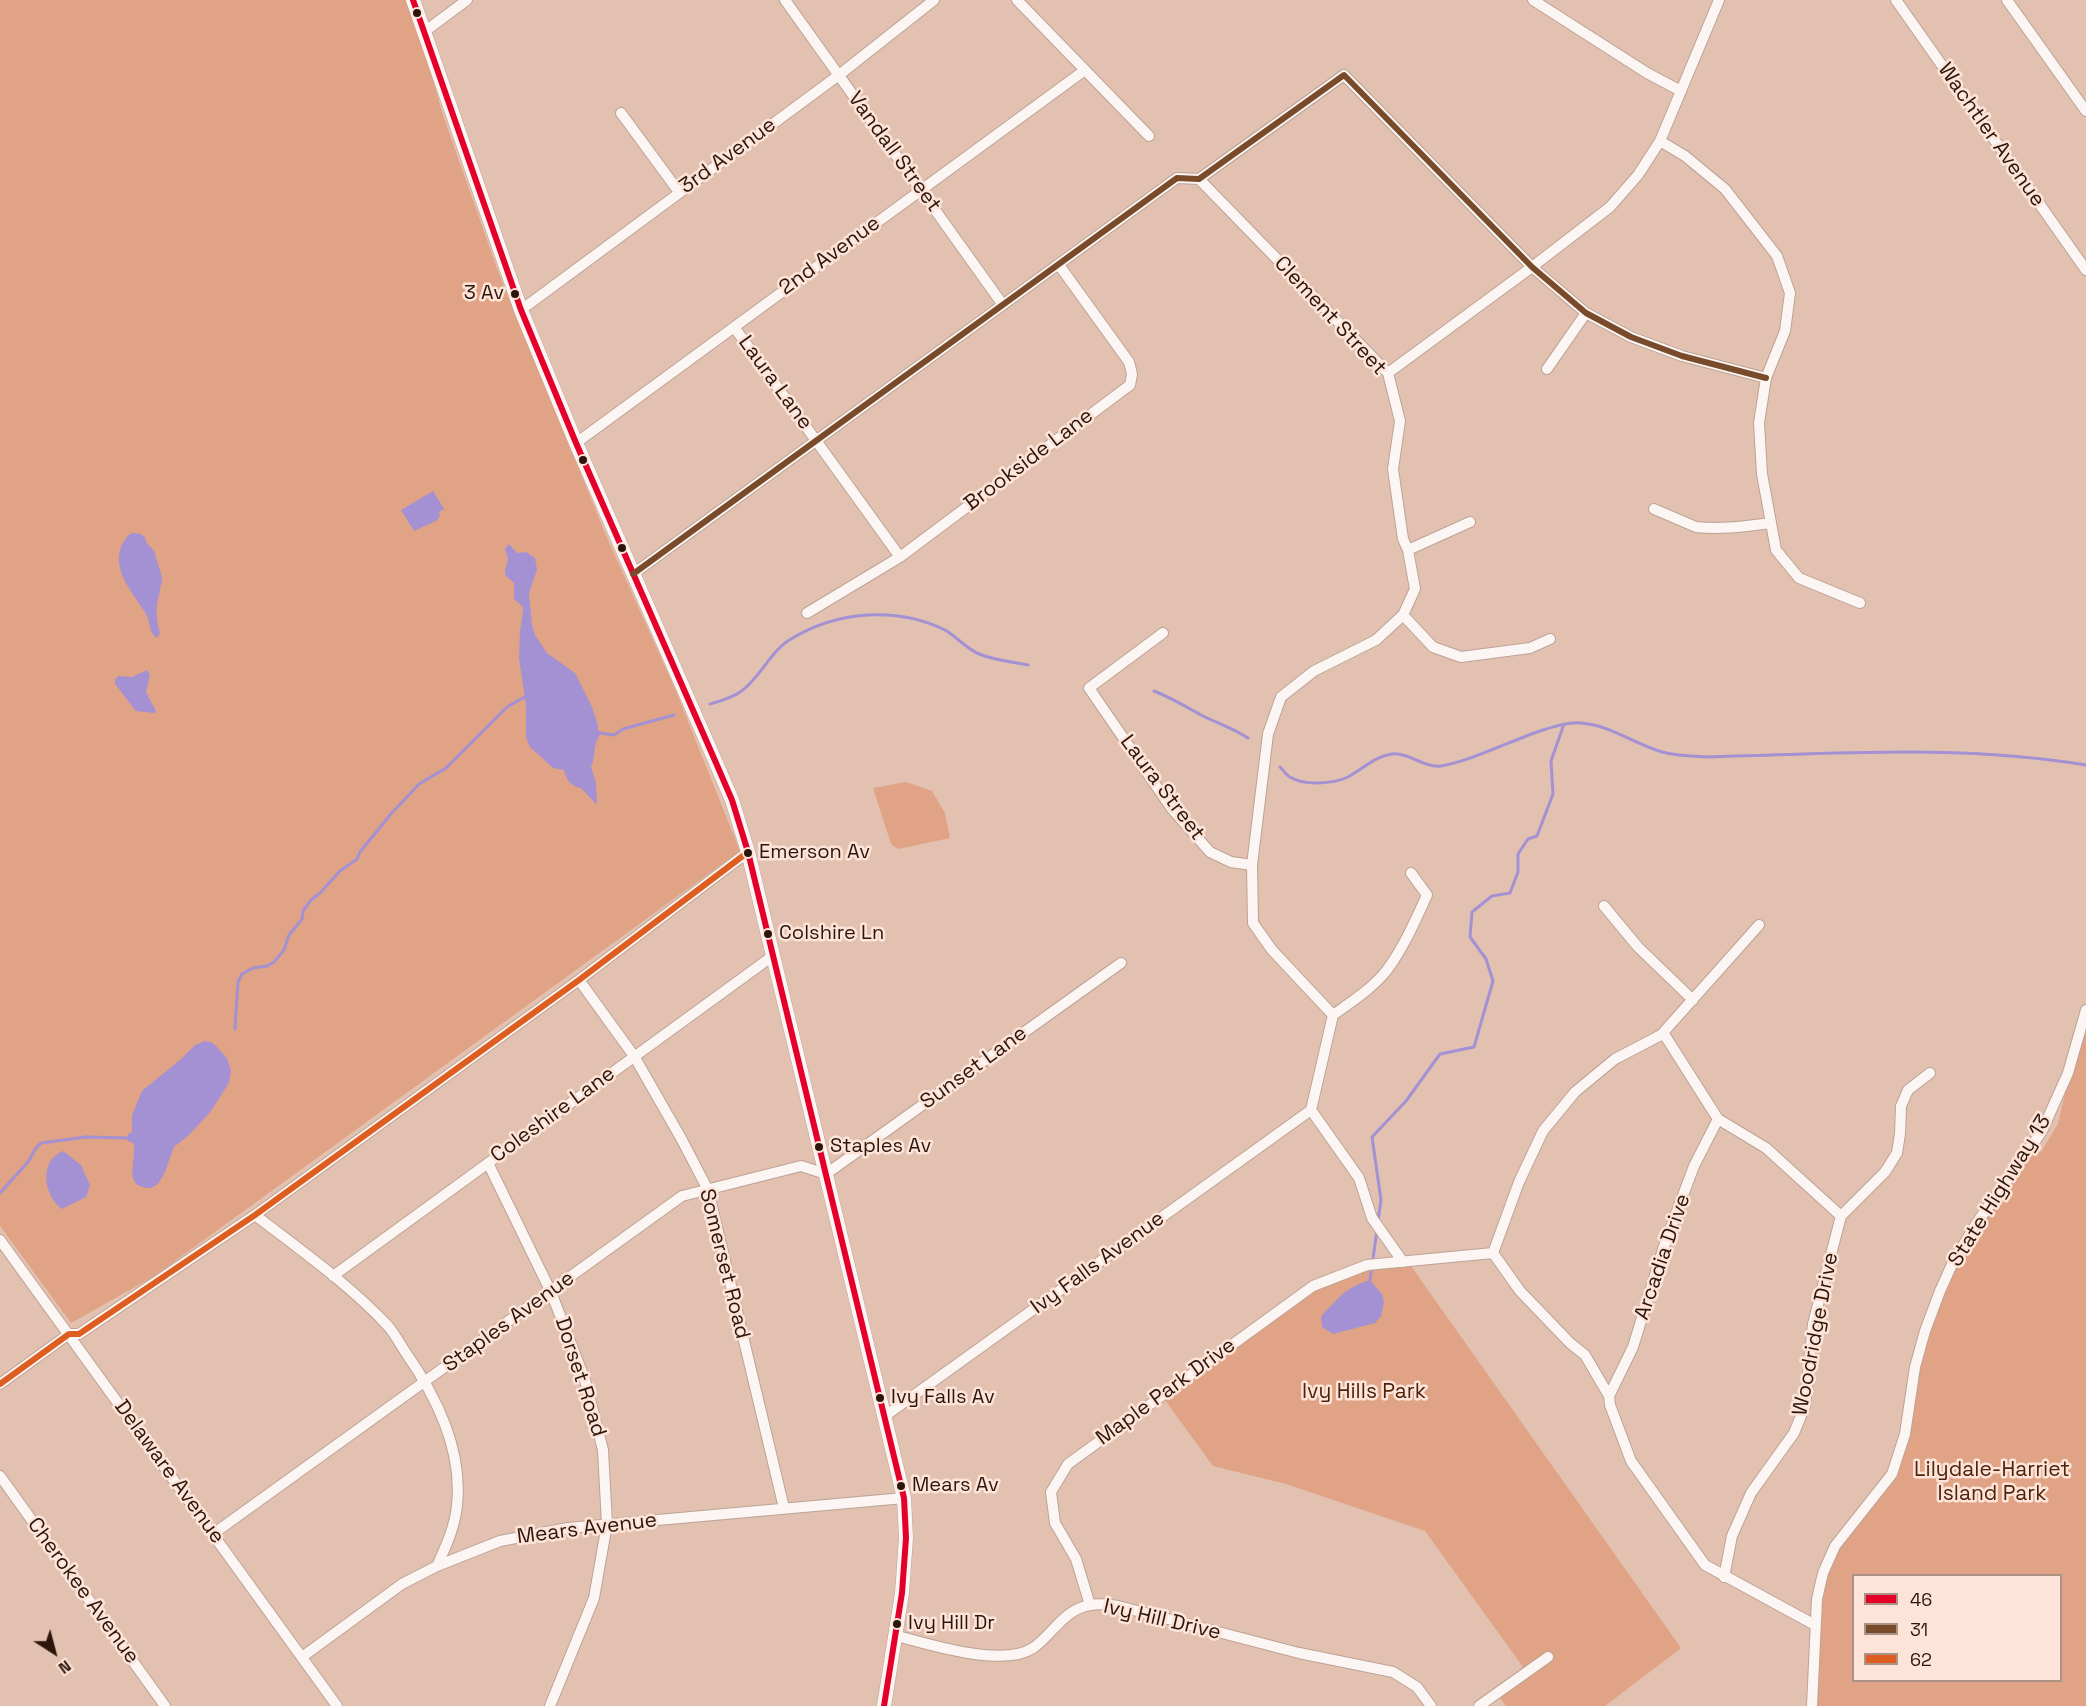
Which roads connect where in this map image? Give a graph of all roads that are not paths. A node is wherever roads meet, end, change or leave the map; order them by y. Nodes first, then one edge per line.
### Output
1 (414, 0) edge
2 (467, 0) edge
3 (785, 0) edge
4 (934, 0) edge
5 (1017, 0) edge
6 (1533, 0) edge
7 (1719, 0) edge
8 (1896, 0) edge
9 (2007, 0) edge
10 (424, 32) junction
11 (1085, 70) junction
12 (839, 75) junction
13 (1682, 91) junction
14 (2086, 111) edge
15 (621, 113) dead end
16 (1149, 136) dead end
17 (1660, 141) junction
18 (1199, 179) junction
19 (921, 190) junction
20 (679, 192) junction
21 (1059, 265) junction
22 (1532, 267) junction
23 (2086, 270) edge
24 (1003, 305) junction
25 (521, 310) junction
26 (1586, 313) junction
27 (734, 327) junction
28 (1547, 369) dead end
29 (1388, 373) junction
30 (1766, 378) junction
31 (817, 442) junction
32 (576, 443) junction
33 (1653, 509) dead end
34 (1470, 522) dead end
35 (1771, 522) junction
36 (1408, 550) junction
37 (900, 556) junction
38 (633, 574) junction
39 (1860, 603) dead end
40 (807, 613) dead end
41 (1403, 615) junction
42 (1163, 633) dead end
43 (1550, 639) dead end
44 (748, 852) junction
45 (1251, 865) junction
46 (1412, 873) dead end
47 (1604, 906) dead end
48 (1759, 925) dead end
49 (774, 954) junction
50 (1121, 963) dead end
51 (579, 980) junction
52 (1693, 1000) junction
53 (2086, 1010) edge
54 (1333, 1015) junction
55 (1661, 1035) junction
56 (634, 1056) junction
57 (1930, 1072) dead end
58 (1311, 1110) junction
59 (1718, 1119) junction
60 (488, 1163) junction
61 (826, 1174) junction
62 (708, 1190) junction
63 (255, 1215) junction
64 (1841, 1216) junction
65 (0, 1240) edge
66 (1493, 1252) junction
67 (1403, 1262) junction
68 (333, 1276) junction
69 (551, 1292) junction
70 (69, 1334) junction
71 (427, 1382) junction
72 (0, 1384) edge
73 (1609, 1396) junction
74 (885, 1416) junction
75 (0, 1476) edge
76 (904, 1498) junction
77 (784, 1508) junction
78 (606, 1524) junction
79 (213, 1534) junction
80 (437, 1566) junction
81 (1724, 1576) junction
82 (1090, 1605) junction
83 (1815, 1625) junction
84 (894, 1635) junction
85 (302, 1657) junction
86 (1548, 1657) dead end
87 (165, 1706) edge
88 (337, 1706) edge
89 (550, 1706) edge
90 (884, 1706) edge
91 (1431, 1706) edge
92 (1479, 1706) edge
93 (1812, 1706) edge

1 - 10 main road
2 - 10 street
3 - 12 street, Vandall Street
4 - 12 street, 3rd Avenue
5 - 11 street
6 - 13 street
7 - 13 street
8 - 23 street, Wachtler Avenue
9 - 14 street
10 - 25 main road
11 - 16 street
11 - 19 street, 2nd Avenue
12 - 19 street, Vandall Street
12 - 20 street, 3rd Avenue
13 - 17 street
15 - 20 street
17 - 22 street
17 - 30 street
18 - 21 street
18 - 22 street
18 - 29 street, Clement Street
19 - 24 street, Vandall Street
19 - 27 street, 2nd Avenue
20 - 25 street, 3rd Avenue
21 - 24 street
21 - 37 street, Brookside Lane
22 - 26 street
22 - 29 street
24 - 31 street
25 - 32 main road
26 - 28 street
26 - 30 street
27 - 31 street, Laura Lane
27 - 32 street, 2nd Avenue
29 - 36 street, Clement Street
30 - 35 street
31 - 37 street, Laura Lane
31 - 38 street
32 - 38 main road
33 - 35 street
34 - 36 street
35 - 39 street
36 - 41 street, Clement Street
37 - 40 street, Brookside Lane
38 - 44 main road
41 - 43 street
41 - 45 street
42 - 45 street, Laura Street
44 - 49 main road
44 - 51 street
45 - 54 street
46 - 54 street
47 - 52 street
48 - 52 street
49 - 56 street, Coleshire Lane
49 - 61 main road
50 - 61 street, Sunset Lane
51 - 56 street, Somerset Road
51 - 63 street
52 - 55 street
53 - 83 street, State Highway 13
54 - 58 street
55 - 59 street
55 - 66 street
56 - 60 street, Coleshire Lane
56 - 62 street, Somerset Road
57 - 64 street
58 - 67 street
58 - 74 street, Ivy Falls Avenue
59 - 64 street
59 - 73 street, Arcadia Drive
60 - 68 street, Coleshire Lane
60 - 69 street, Dorset Road
61 - 62 street, Staples Avenue
61 - 74 main road
62 - 69 street, Staples Avenue
62 - 77 street, Somerset Road
63 - 68 street
63 - 70 street
64 - 81 street, Woodridge Drive
65 - 70 street, Delaware Avenue
66 - 67 street, Maple Park Drive
66 - 73 street
67 - 82 street, Maple Park Drive
68 - 71 street
69 - 71 street, Staples Avenue
69 - 78 street, Dorset Road
70 - 72 street
70 - 79 street, Delaware Avenue
71 - 79 street, Staples Avenue
71 - 80 street
73 - 81 street
74 - 76 main road
75 - 87 street, Cherokee Avenue
76 - 77 street, Mears Avenue
76 - 84 main road
77 - 78 street, Mears Avenue
78 - 80 street, Mears Avenue
78 - 89 street, Dorset Road
79 - 85 street, Delaware Avenue
80 - 85 street, Mears Avenue
81 - 83 street
82 - 84 street, Ivy Hill Drive
82 - 91 street, Ivy Hill Drive
83 - 93 street, State Highway 13
84 - 90 main road
85 - 88 street, Delaware Avenue
86 - 92 street

